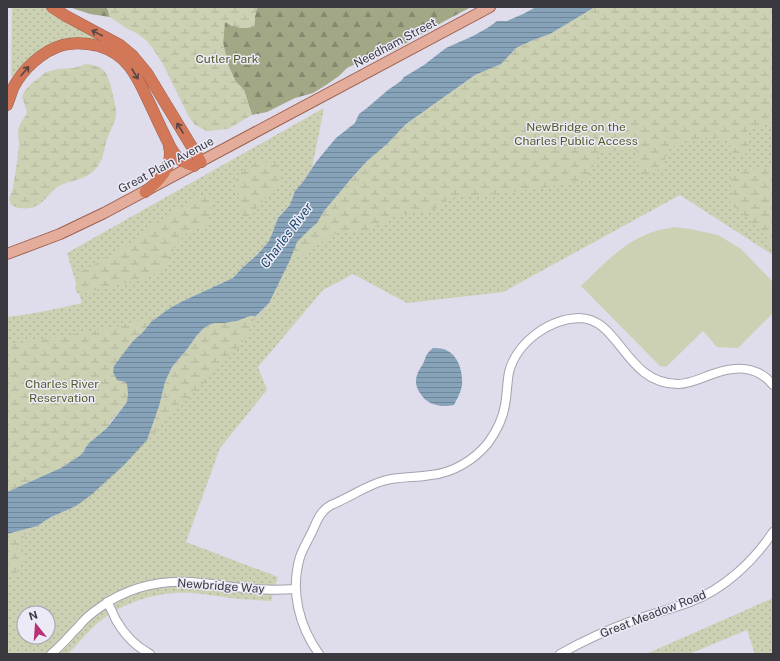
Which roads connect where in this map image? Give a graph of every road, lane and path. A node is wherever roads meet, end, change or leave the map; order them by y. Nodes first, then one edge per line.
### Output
1 (52, 7) edge
2 (490, 7) edge
3 (334, 91) joint
4 (7, 106) edge
5 (168, 143) junction
6 (197, 164) junction
7 (145, 192) junction
8 (7, 254) edge
9 (773, 385) edge
10 (773, 532) edge
11 (296, 589) junction
12 (107, 602) junction
13 (51, 654) edge
14 (150, 654) edge
15 (319, 654) edge
16 (560, 654) edge

6 -> 1 highway
2 - 3 main road, Needham Street
3 - 6 main road, Great Plain Avenue
4 -> 5 highway
5 - 6 highway
5 - 7 highway
6 - 7 main road, Great Plain Avenue
7 - 8 main road, Great Plain Avenue
9 - 11 street
10 - 16 street, Great Meadow Road
11 - 12 street, Newbridge Way
11 - 15 street
12 - 13 street, Newbridge Way
12 - 14 street

